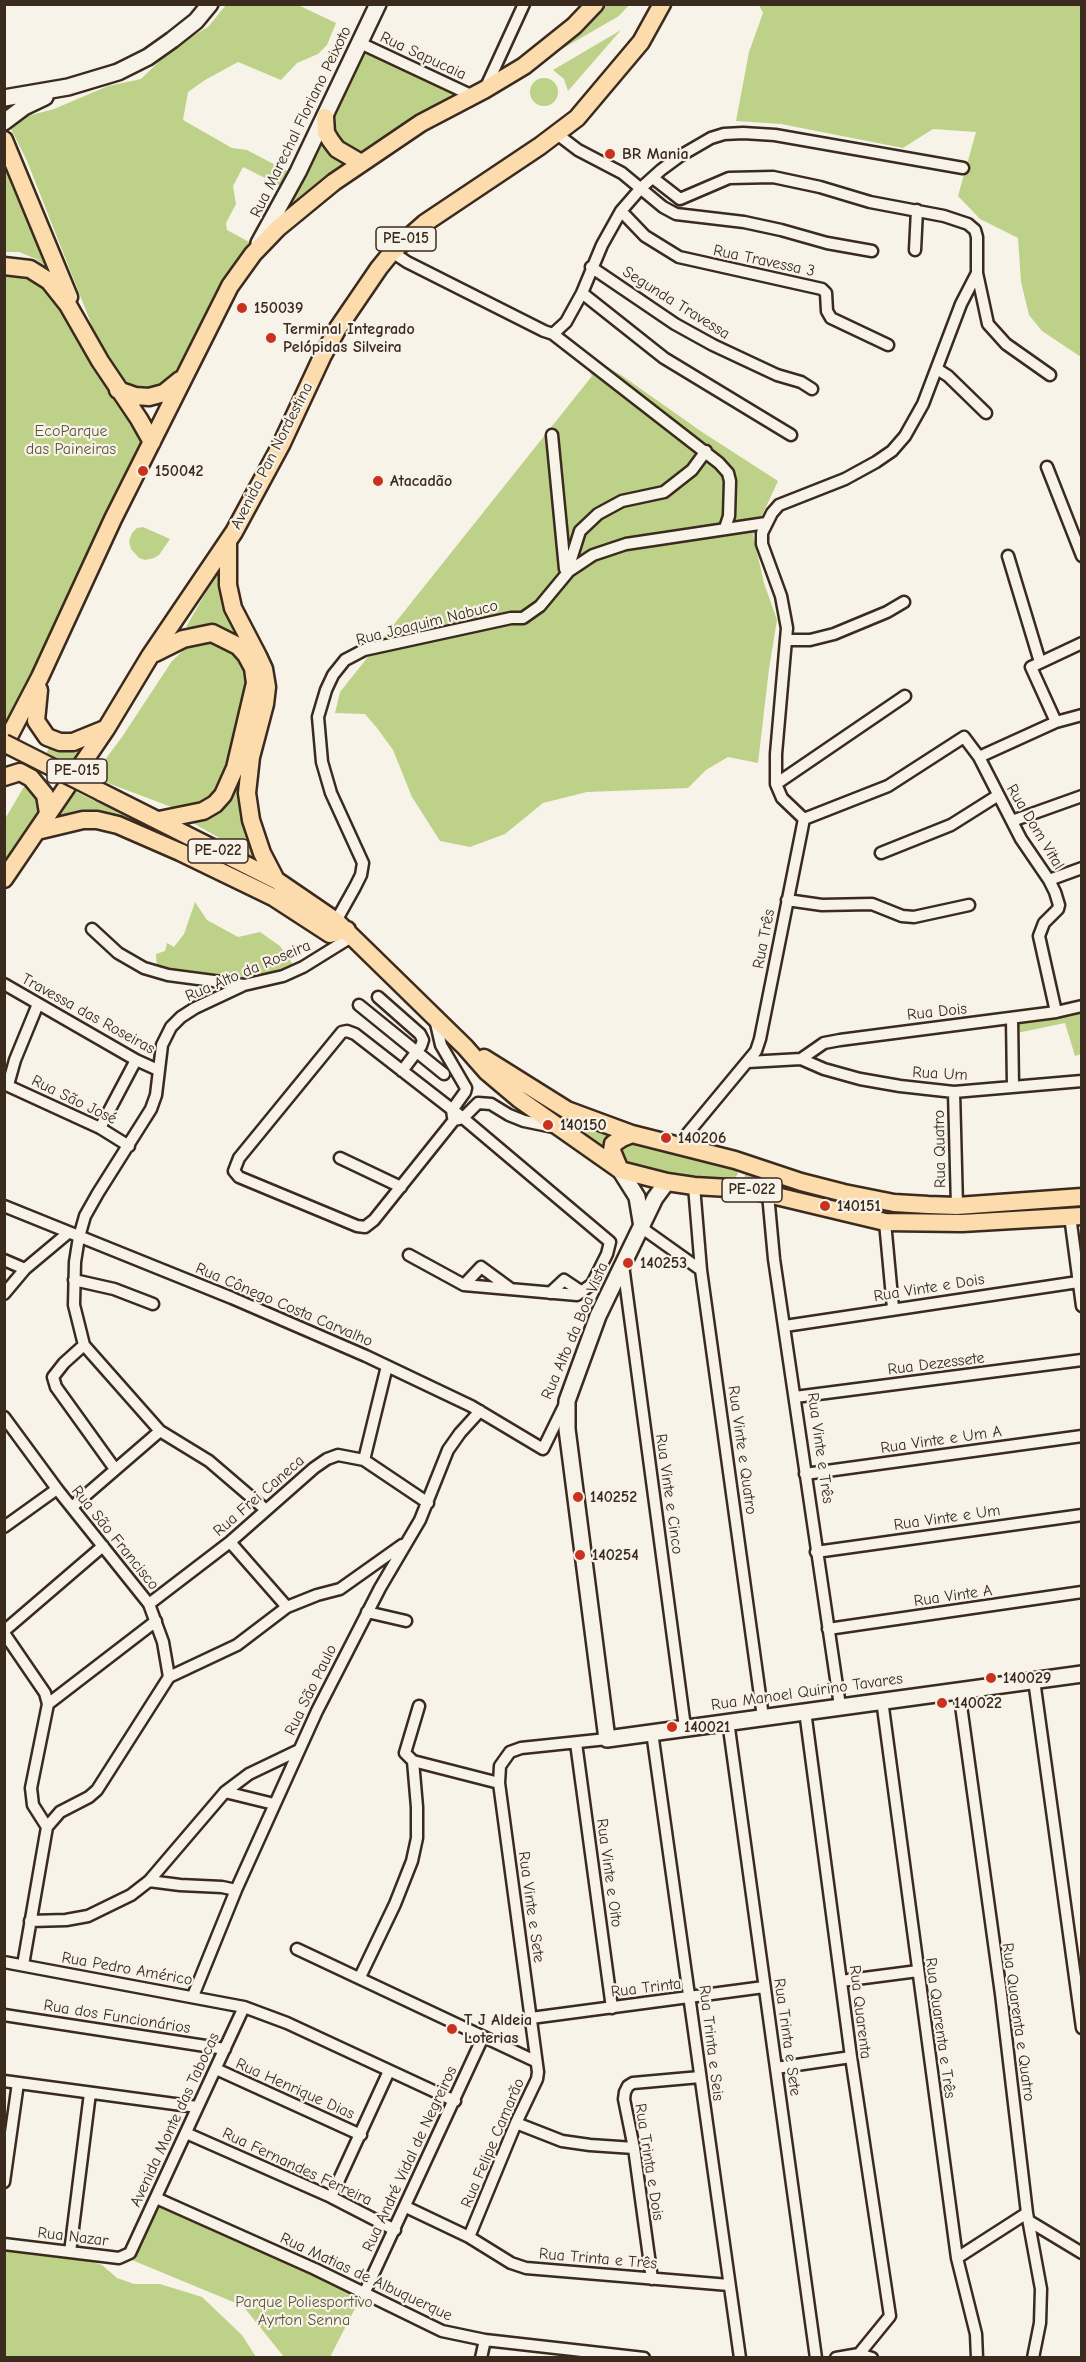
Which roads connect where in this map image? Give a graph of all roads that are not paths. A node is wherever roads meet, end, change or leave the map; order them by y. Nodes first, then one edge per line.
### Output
1 (210, 4) edge
2 (378, 4) edge
3 (524, 4) edge
4 (595, 4) edge
5 (662, 4) edge
6 (360, 43) junction
7 (68, 87) junction
8 (478, 93) junction
9 (4, 98) edge
10 (325, 117) junction
11 (4, 122) edge
12 (557, 134) junction
13 (4, 140) edge
14 (361, 163) junction
15 (963, 168) dead end
16 (653, 178) junction
17 (641, 188) junction
18 (917, 210) junction
19 (621, 211) junction
20 (915, 250) dead end
21 (872, 251) dead end
22 (392, 252) junction
23 (254, 254) junction
24 (4, 266) edge
25 (591, 267) junction
26 (977, 273) junction
27 (582, 293) junction
28 (82, 330) junction
29 (553, 334) junction
30 (888, 345) dead end
31 (937, 369) junction
32 (187, 373) junction
33 (1050, 375) dead end
34 (812, 389) dead end
35 (118, 390) junction
36 (986, 413) dead end
37 (552, 435) dead end
38 (791, 435) dead end
39 (152, 442) junction
40 (706, 451) junction
41 (1047, 467) dead end
42 (766, 523) junction
43 (725, 528) junction
44 (228, 540) junction
45 (1008, 556) dead end
46 (1082, 556) edge
47 (566, 575) junction
48 (904, 602) dead end
49 (786, 640) junction
50 (1082, 643) edge
51 (150, 656) junction
52 (1040, 662) junction
53 (40, 677) junction
54 (905, 696) dead end
55 (1082, 715) edge
56 (1056, 722) junction
57 (106, 729) junction
58 (4, 745) edge
59 (979, 757) junction
60 (4, 777) edge
61 (777, 784) junction
62 (997, 796) junction
63 (1082, 796) edge
64 (48, 813) junction
65 (804, 819) junction
66 (159, 820) junction
67 (1012, 820) junction
68 (37, 831) junction
69 (881, 854) dead end
70 (1082, 868) edge
71 (4, 879) edge
72 (276, 880) junction
73 (1049, 880) junction
74 (787, 900) junction
75 (969, 904) dead end
76 (92, 929) dead end
77 (345, 929) junction
78 (4, 984) edge
79 (244, 985) junction
80 (378, 997) dead end
81 (38, 1004) junction
82 (359, 1005) dead end
83 (1082, 1006) edge
84 (1056, 1012) junction
85 (435, 1017) junction
86 (1012, 1018) junction
87 (465, 1047) junction
88 (417, 1052) junction
89 (801, 1059) junction
90 (136, 1060) junction
91 (747, 1062) junction
92 (158, 1070) junction
93 (402, 1071) junction
94 (444, 1074) dead end
95 (1082, 1081) edge
96 (6, 1085) edge
97 (1013, 1088) junction
98 (954, 1092) junction
99 (456, 1116) junction
100 (100, 1128) junction
101 (560, 1128) junction
102 (632, 1134) junction
103 (678, 1144) junction
104 (129, 1146) junction
105 (340, 1158) dead end
106 (735, 1160) junction
107 (620, 1170) junction
108 (667, 1182) junction
109 (694, 1186) junction
110 (400, 1187) junction
111 (728, 1188) junction
112 (768, 1194) junction
113 (1082, 1197) edge
114 (4, 1206) edge
115 (957, 1206) junction
116 (1076, 1216) edge
117 (885, 1222) junction
118 (642, 1228) junction
119 (73, 1235) junction
120 (409, 1255) dead end
121 (4, 1260) edge
122 (623, 1265) junction
123 (25, 1269) junction
124 (700, 1270) junction
125 (74, 1280) junction
126 (1078, 1282) junction
127 (464, 1285) junction
128 (512, 1289) junction
129 (4, 1294) edge
130 (153, 1304) dead end
131 (1082, 1306) edge
132 (893, 1308) junction
133 (784, 1326) junction
134 (84, 1345) junction
135 (1082, 1360) edge
136 (387, 1366) junction
137 (795, 1397) junction
138 (567, 1401) junction
139 (480, 1411) junction
140 (4, 1417) edge
141 (160, 1431) junction
142 (1082, 1436) edge
143 (543, 1449) joint
144 (364, 1460) junction
145 (115, 1469) junction
146 (806, 1474) junction
147 (57, 1489) junction
148 (428, 1503) junction
149 (72, 1507) junction
150 (265, 1509) junction
151 (1082, 1515) edge
152 (4, 1527) edge
153 (410, 1539) junction
154 (230, 1542) junction
155 (103, 1546) junction
156 (816, 1552) junction
157 (1082, 1592) edge
158 (149, 1604) junction
159 (286, 1607) junction
160 (367, 1612) junction
161 (406, 1621) dead end
162 (156, 1622) junction
163 (828, 1629) junction
164 (4, 1632) edge
165 (1082, 1674) edge
166 (169, 1677) junction
167 (1035, 1680) junction
168 (959, 1690) junction
169 (882, 1700) junction
170 (48, 1704) junction
171 (419, 1706) dead end
172 (840, 1706) junction
173 (805, 1711) junction
174 (763, 1717) junction
175 (728, 1721) junction
176 (685, 1727) junction
177 (652, 1732) junction
178 (607, 1739) junction
179 (576, 1743) junction
180 (299, 1750) junction
181 (504, 1758) joint
182 (413, 1761) junction
183 (499, 1783) junction
184 (225, 1792) junction
185 (274, 1804) junction
186 (47, 1827) junction
187 (149, 1881) junction
188 (236, 1890) junction
189 (30, 1921) junction
190 (297, 1949) dead end
191 (4, 1962) edge
192 (22, 1965) junction
193 (918, 1971) junction
194 (360, 1977) junction
195 (841, 1981) junction
196 (764, 1987) junction
197 (193, 1996) junction
198 (691, 1998) junction
199 (244, 2007) junction
200 (612, 2008) junction
201 (4, 2015) edge
202 (531, 2018) junction
203 (1082, 2028) edge
204 (483, 2037) junction
205 (225, 2049) junction
206 (851, 2057) junction
207 (535, 2061) junction
208 (776, 2068) junction
209 (216, 2069) junction
210 (389, 2071) junction
211 (700, 2077) junction
212 (4, 2081) edge
213 (18, 2083) junction
214 (90, 2093) junction
215 (454, 2101) junction
216 (197, 2108) junction
217 (516, 2123) junction
218 (186, 2133) junction
219 (361, 2135) junction
220 (634, 2148) junction
221 (4, 2182) edge
222 (331, 2197) junction
223 (156, 2198) junction
224 (406, 2206) junction
225 (1028, 2217) junction
226 (395, 2230) junction
227 (470, 2237) junction
228 (4, 2244) edge
229 (134, 2247) joint
230 (70, 2252) junction
231 (1082, 2253) edge
232 (957, 2258) junction
233 (652, 2279) junction
234 (729, 2285) junction
235 (364, 2294) junction
236 (485, 2340) junction
237 (859, 2354) junction
238 (481, 2358) edge
239 (644, 2358) edge
240 (740, 2358) edge
241 (816, 2358) edge
242 (836, 2358) edge
243 (872, 2358) edge
244 (977, 2358) edge
245 (1033, 2358) edge

1 - 7 main road
2 - 6 main road, Rua Marechal Floriano Peixoto
3 - 8 street
4 - 8 highway
5 - 12 highway, Avenida Pan Nordestina / PE-015
6 - 8 street, Rua Sapucaia
6 - 10 main road, Rua Marechal Floriano Peixoto
7 - 9 main road
7 - 11 main road
8 - 14 highway
10 - 14 highway
10 - 23 main road, Rua Marechal Floriano Peixoto
12 - 17 street
12 - 22 highway, Avenida Pan Nordestina / PE-015
13 - 28 highway
14 - 23 highway
15 - 16 street
16 - 17 street
16 - 18 street
17 - 19 street
17 - 21 street
18 - 20 street
18 - 26 street
19 - 25 street
19 - 30 street, Rua Travessa 3
22 - 29 street
22 - 44 highway, Avenida Pan Nordestina / PE-015
23 - 32 highway
24 - 28 highway
25 - 27 street
25 - 34 street, Segunda Travessa
26 - 31 street
26 - 33 street
27 - 29 street
27 - 38 street
28 - 35 highway
29 - 40 street
31 - 36 street
31 - 42 street
32 - 35 highway
32 - 39 highway
35 - 39 highway
37 - 47 street
39 - 53 highway
40 - 43 street
40 - 47 street
41 - 46 street
42 - 43 street
42 - 49 street
43 - 47 street
44 - 51 highway, Avenida Pan Nordestina / PE-015
44 - 72 highway
45 - 52 street
47 - 77 street, Rua Joaquim Nabuco
48 - 49 street
49 - 61 street
50 - 52 street
51 - 57 highway, Avenida Pan Nordestina / PE-015
51 - 66 highway
52 - 56 street
53 - 57 highway
53 - 58 highway
54 - 61 street
55 - 56 street
56 - 59 street
57 - 64 highway, Avenida Pan Nordestina / PE-015
58 - 66 highway, PE-022, bridge
59 - 62 street, Rua Dom Vital
59 - 65 street, Rua Dom Vital
60 - 64 highway
61 - 65 street
62 - 67 street, Rua Dom Vital
62 - 69 street
63 - 67 street
64 - 68 highway, Avenida Pan Nordestina / PE-015
65 - 74 street, Rua Três
66 - 72 highway, PE-022
67 - 73 street, Rua Dom Vital
68 - 71 highway, Avenida Pan Nordestina / PE-015
68 - 77 highway
70 - 73 street
72 - 77 highway, PE-022
73 - 84 street, Rua Dom Vital
74 - 75 street
74 - 91 street, Rua Três
76 - 79 street
77 - 79 street, Rua Alto da Roseira
77 - 85 highway, PE-022
78 - 81 street, Travessa das Roseiras
79 - 92 street, Rua Alto da Roseira
80 - 88 street
81 - 90 street, Travessa das Roseiras
81 - 96 street
82 - 88 street
83 - 84 street, Rua Dois
84 - 86 street, Rua Dois
85 - 87 highway, PE-022
85 - 99 street
86 - 89 street, Rua Dois
86 - 97 street
87 - 101 highway, PE-022
87 - 102 highway, PE-022
88 - 93 street
88 - 94 street
89 - 91 street
89 - 98 street, Rua Um
90 - 92 street, Travessa das Roseiras
90 - 100 street
91 - 103 street, Rua Três
92 - 104 street, Rua Alto da Roseira
93 - 99 street
93 - 110 street
95 - 97 street, Rua Um
96 - 100 street, Rua São José
97 - 98 street, Rua Um
98 - 115 street, Rua Quatro
99 - 101 street
99 - 110 street
99 - 128 street
100 - 104 street, Rua São José
101 - 107 highway, PE-022
102 - 103 highway, PE-022
102 - 107 highway
103 - 106 highway, PE-022
104 - 119 street, Rua Alto da Roseira
105 - 110 street
106 - 111 highway
106 - 115 highway, PE-022
107 - 108 highway, PE-022
107 - 118 main road
108 - 109 highway, PE-022
108 - 118 main road, Rua Alto da Boa Vista
109 - 111 highway, PE-022
109 - 124 street, Rua Vinte e Quatro
111 - 112 highway, PE-022
112 - 117 highway, PE-022
112 - 133 street, Rua Vinte e Três
113 - 115 highway, PE-022
114 - 119 street, Rua Cônego Costa Carvalho
116 - 117 highway, PE-022
116 - 126 street
117 - 132 street
118 - 122 main road, Rua Alto da Boa Vista
118 - 124 street
119 - 123 street
119 - 125 street
119 - 136 street, Rua Cônego Costa Carvalho
120 - 127 street
121 - 123 street
122 - 138 main road, Rua Alto da Boa Vista
122 - 176 street, Rua Vinte e Cinco
123 - 129 street
124 - 174 street, Rua Vinte e Quatro
125 - 130 street
125 - 134 street
126 - 131 street
126 - 132 street, Rua Vinte e Dois
127 - 128 street
127 - 128 street
132 - 133 street, Rua Vinte e Dois
133 - 137 street, Rua Vinte e Três
134 - 141 street
134 - 145 street
135 - 137 street, Rua Dezessete
136 - 139 street, Rua Cônego Costa Carvalho
136 - 144 street
137 - 146 street, Rua Vinte e Três
138 - 143 street, Rua Alto da Boa Vista
138 - 178 main road
139 - 143 street, Rua Cônego Costa Carvalho
139 - 148 street, Rua São Paulo
140 - 147 street, Rua São Francisco
141 - 145 street
141 - 150 street
142 - 146 street, Rua Vinte e Um A
144 - 148 street, Rua Frei Caneca
144 - 150 street, Rua Frei Caneca
145 - 149 street
146 - 156 street, Rua Vinte e Três
147 - 149 street, Rua São Francisco
147 - 152 street
148 - 153 street, Rua São Paulo
149 - 155 street, Rua São Francisco
150 - 154 street, Rua Frei Caneca
151 - 156 street, Rua Vinte e Um
153 - 159 street
153 - 160 street, Rua São Paulo
154 - 158 street, Rua Frei Caneca
154 - 159 street
155 - 158 street, Rua São Francisco
155 - 164 street
156 - 163 street, Rua Vinte e Três
157 - 163 street, Rua Vinte A
158 - 162 street, Rua São Francisco
159 - 166 street
160 - 161 street
160 - 180 street, Rua São Paulo
162 - 166 street, Rua São Francisco
162 - 170 street
163 - 172 street, Rua Vinte e Três
164 - 170 street
165 - 167 main road, Rua Manoel Quirino Tavares
166 - 186 street
167 - 168 main road, Rua Manoel Quirino Tavares
167 - 203 street
168 - 169 main road, Rua Manoel Quirino Tavares
168 - 225 street, Rua Quarenta e Quatro
169 - 172 main road, Rua Manoel Quirino Tavares
169 - 193 street, Rua Quarenta e Três
170 - 186 street
171 - 182 street
172 - 173 main road, Rua Manoel Quirino Tavares
173 - 174 main road, Rua Manoel Quirino Tavares
173 - 195 street, Rua Quarenta
174 - 175 main road, Rua Manoel Quirino Tavares
175 - 176 main road, Rua Manoel Quirino Tavares
175 - 196 street, Rua Trinta e Sete
176 - 177 main road, Rua Manoel Quirino Tavares
177 - 178 main road, Rua Manoel Quirino Tavares
177 - 198 street, Rua Trinta e Seis
178 - 179 street, Rua Manoel Quirino Tavares
179 - 181 street, Rua Manoel Quirino Tavares
179 - 200 street, Rua Vinte e Oito
180 - 184 street
180 - 185 street, Rua São Paulo
181 - 183 street, Rua Vinte e Sete
182 - 183 street
182 - 194 street
183 - 202 street, Rua Vinte e Sete
184 - 185 street
184 - 187 street
185 - 188 street, Rua São Paulo
186 - 189 street
187 - 188 street
187 - 189 street
188 - 197 street, Rua São Paulo
189 - 192 street
190 - 194 street
191 - 192 street, Rua Pedro Américo
192 - 197 street, Rua Pedro Américo
193 - 195 street
193 - 232 street, Rua Quarenta e Três
194 - 204 street
195 - 206 street, Rua Quarenta
196 - 198 street, Rua Trinta
196 - 208 street, Rua Trinta e Sete
197 - 199 street, Rua Pedro Américo
198 - 200 street, Rua Trinta
198 - 211 street, Rua Trinta e Seis
199 - 205 street, Avenida Monte das Tabocas
199 - 210 street, Rua Pedro Américo
200 - 202 street, Rua Trinta
201 - 205 street, Rua dos Funcionários
202 - 207 street, Rua Vinte e Sete
204 - 207 street
204 - 215 street, Rua André Vidal de Negreiros
205 - 209 street, Avenida Monte das Tabocas
206 - 208 street
206 - 237 street, Rua Quarenta
207 - 217 street, Rua Felipe Camarão
208 - 241 street, Rua Trinta e Sete
209 - 216 street, Avenida Monte das Tabocas
209 - 219 street, Rua Henrique Dias
210 - 215 street, Rua Pedro Américo
210 - 219 street
211 - 220 street, Rua Trinta e Dois
211 - 234 street, Rua Trinta e Seis
212 - 213 street
213 - 214 street
213 - 221 street
214 - 216 street
214 - 230 street
215 - 224 street, Rua André Vidal de Negreiros
216 - 218 street, Avenida Monte das Tabocas
217 - 220 street
217 - 227 street, Rua Felipe Camarão
218 - 222 street, Rua Fernandes Ferreira
218 - 223 street, Avenida Monte das Tabocas
219 - 222 street
220 - 233 street, Rua Trinta e Dois
222 - 226 street, Rua Fernandes Ferreira
223 - 229 street, Avenida Monte das Tabocas
223 - 235 street, Rua Matias de Albuquerque
224 - 226 street, Rua André Vidal de Negreiros
224 - 227 street, Rua Trinta e Três
225 - 231 street
225 - 232 street
225 - 245 street, Rua Quarenta e Quatro
226 - 235 street, Rua André Vidal de Negreiros
227 - 233 street, Rua Trinta e Três
228 - 230 street, Rua Nazar
229 - 230 street, Rua Nazar
232 - 244 street, Rua Quarenta e Três
233 - 234 street, Rua Trinta e Três
234 - 240 street, Rua Trinta e Seis
235 - 236 street, Rua Matias de Albuquerque
236 - 238 street
236 - 239 street, Rua Matias de Albuquerque
237 - 242 street
237 - 243 street

